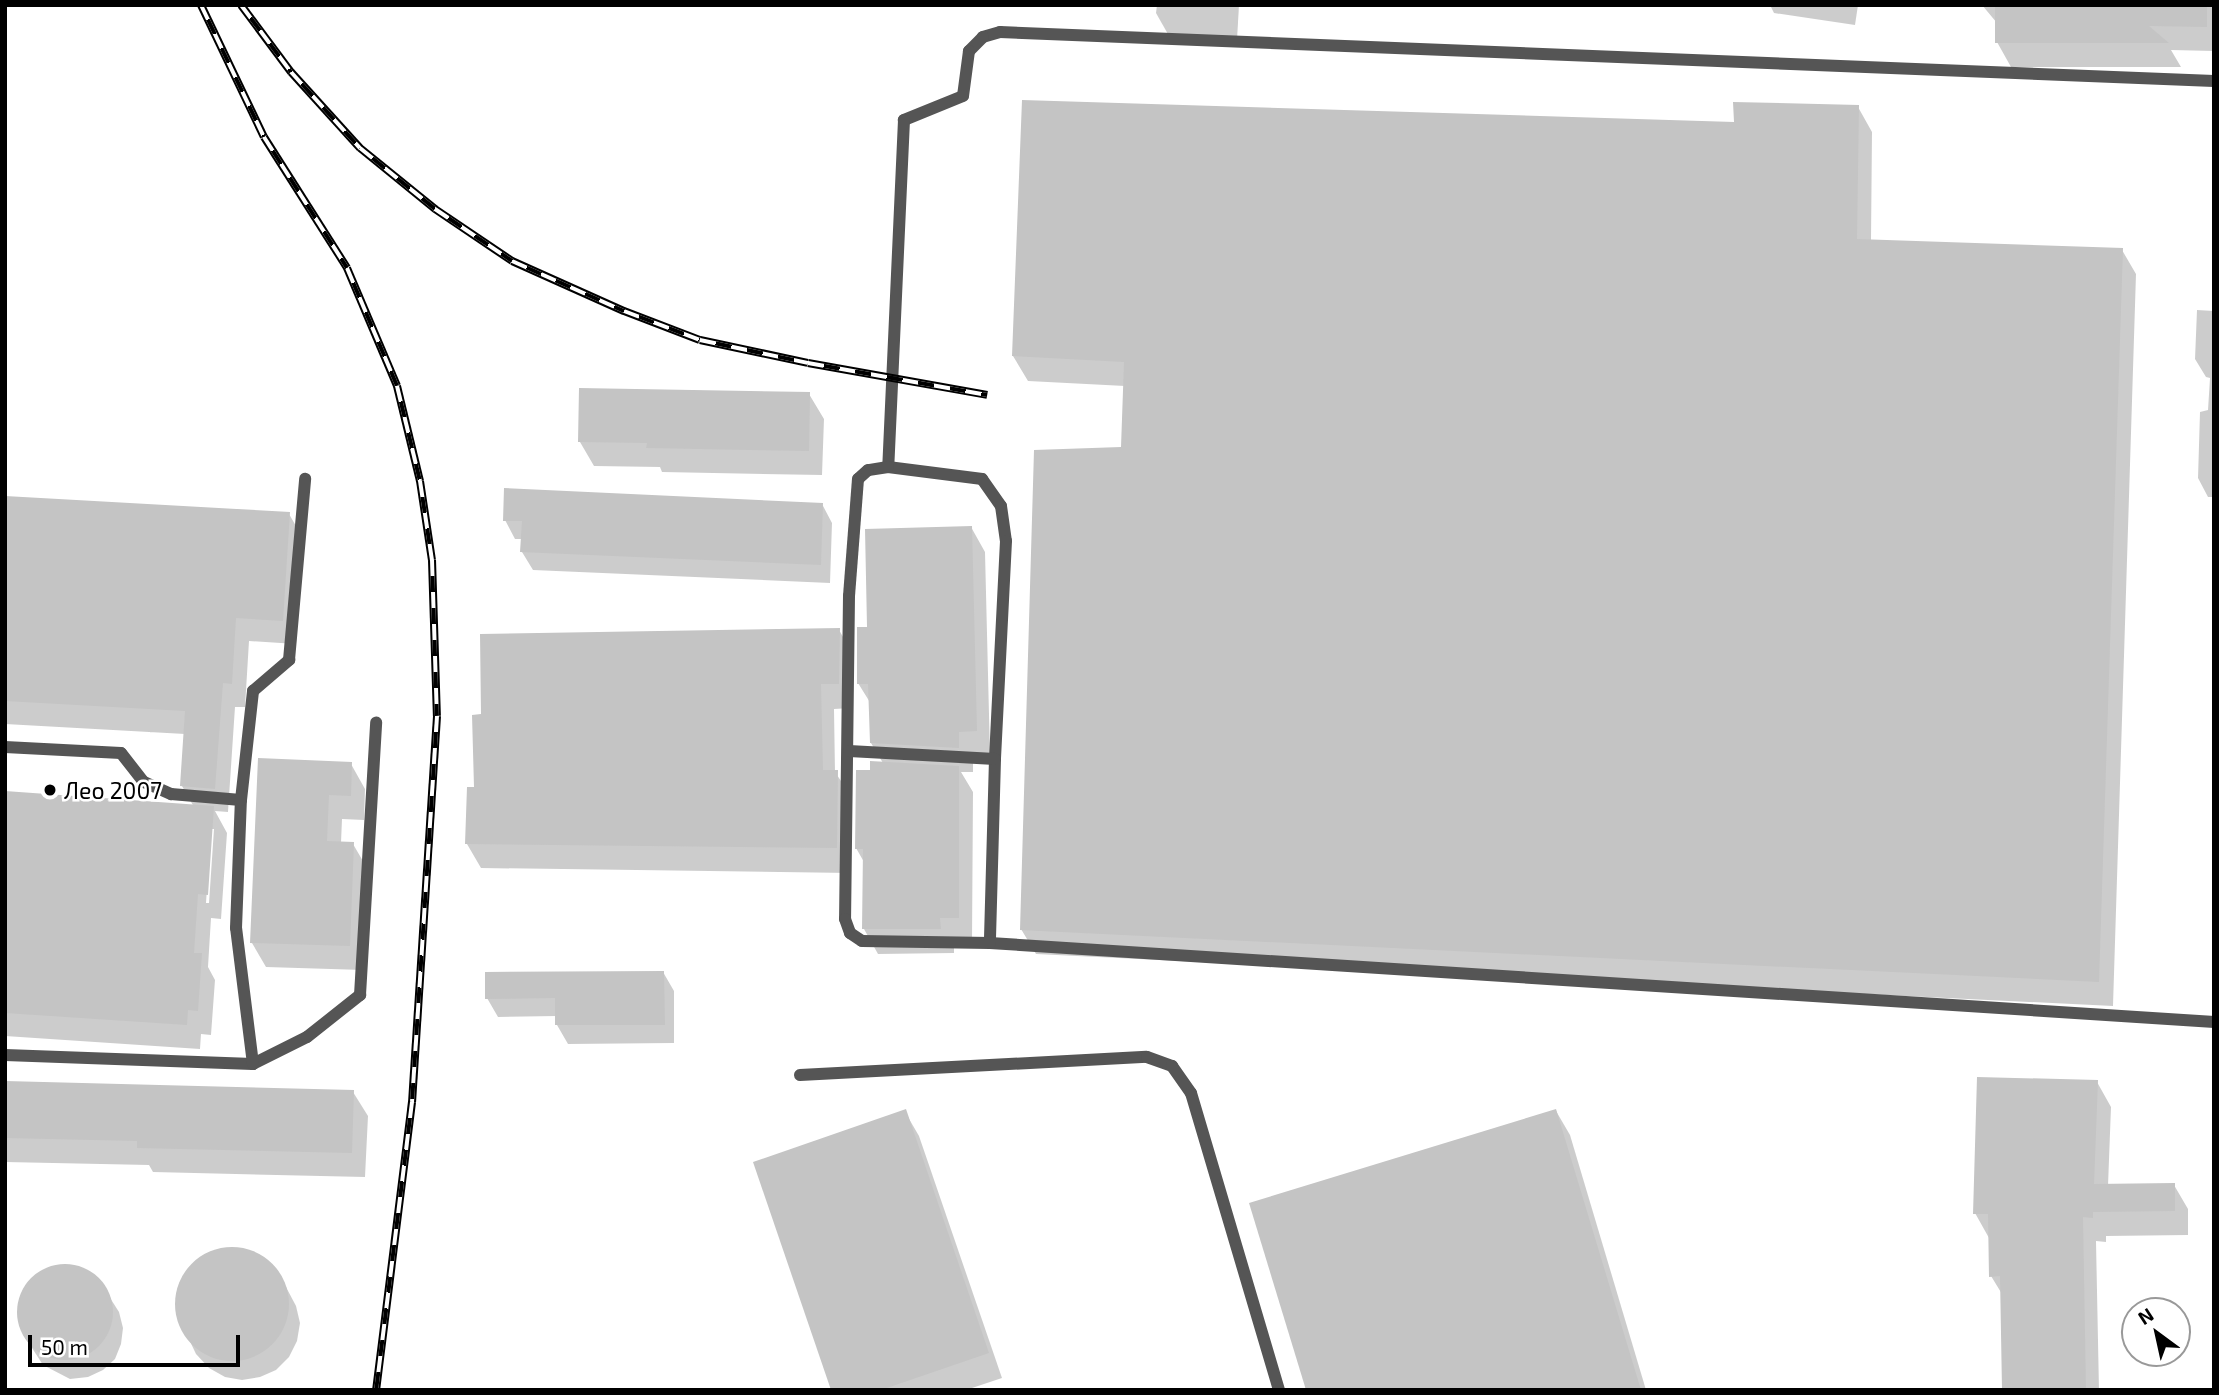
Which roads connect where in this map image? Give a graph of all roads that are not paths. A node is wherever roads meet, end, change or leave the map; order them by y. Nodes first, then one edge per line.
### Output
1 (2214, 81) edge
2 (888, 467) junction
3 (305, 479) dead end
4 (376, 722) dead end
5 (5, 747) edge
6 (849, 751) junction
7 (995, 759) junction
8 (241, 800) junction
9 (990, 943) junction
10 (2214, 1022) edge
11 (5, 1055) edge
12 (253, 1064) junction
13 (800, 1075) dead end
14 (1279, 1390) edge

1 - 2 lane
2 - 6 lane
2 - 7 lane
3 - 8 lane
4 - 12 lane
5 - 8 lane
6 - 7 lane
6 - 9 lane
7 - 9 lane
8 - 12 lane
9 - 10 lane
11 - 12 lane
13 - 14 lane

